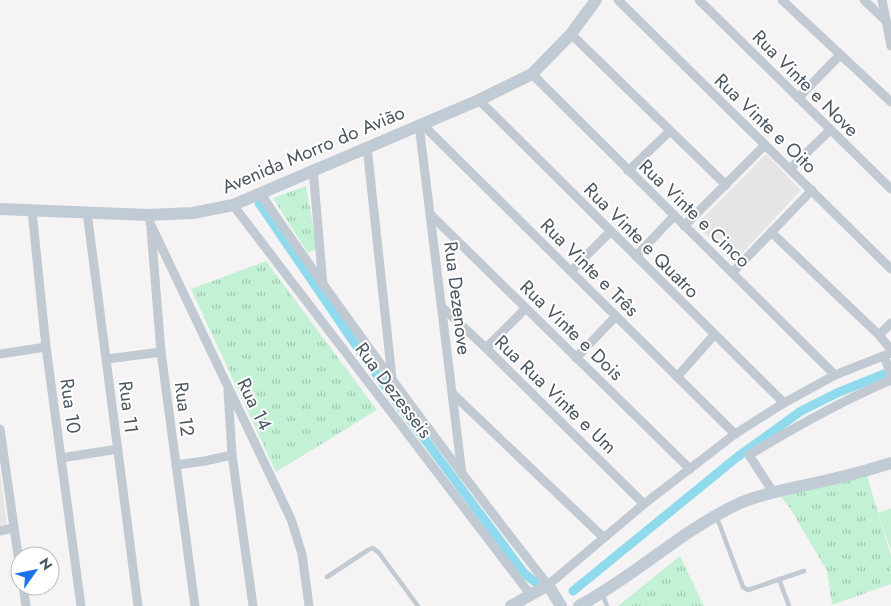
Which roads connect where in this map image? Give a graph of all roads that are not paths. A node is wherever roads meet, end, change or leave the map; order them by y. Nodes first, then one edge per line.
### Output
1 (596, 0) edge
2 (618, 0) edge
3 (698, 0) edge
4 (782, 0) edge
5 (864, 0) edge
6 (885, 3) edge
7 (886, 21) junction
8 (571, 34) junction
9 (891, 46) edge
10 (840, 55) junction
11 (532, 74) junction
12 (798, 98) junction
13 (479, 100) junction
14 (891, 102) edge
15 (420, 124) junction
16 (830, 130) junction
17 (669, 132) junction
18 (765, 145) junction
19 (367, 148) junction
20 (790, 169) junction
21 (313, 170) junction
22 (628, 171) junction
23 (726, 185) junction
24 (891, 189) edge
25 (812, 190) junction
26 (260, 194) junction
27 (233, 205) junction
28 (0, 209) edge
29 (32, 211) junction
30 (87, 212) junction
31 (431, 215) junction
32 (674, 216) junction
33 (149, 219) junction
34 (684, 226) junction
35 (610, 232) junction
36 (771, 232) junction
37 (636, 256) junction
38 (891, 269) edge
39 (571, 271) junction
40 (733, 272) junction
41 (323, 287) junction
42 (443, 308) junction
43 (526, 308) junction
44 (616, 316) junction
45 (891, 323) edge
46 (714, 335) junction
47 (879, 335) junction
48 (46, 346) junction
49 (486, 348) junction
50 (161, 352) junction
51 (889, 353) edge
52 (0, 354) edge
53 (576, 358) junction
54 (107, 359) junction
55 (835, 375) junction
56 (891, 375) edge
57 (677, 376) junction
58 (392, 380) junction
59 (891, 380) edge
60 (227, 385) junction
61 (453, 394) junction
62 (784, 403) junction
63 (0, 429) edge
64 (735, 434) junction
65 (118, 450) junction
66 (232, 455) junction
67 (62, 458) junction
68 (891, 463) edge
69 (176, 465) junction
70 (690, 469) junction
71 (462, 476) junction
72 (773, 492) junction
73 (644, 504) junction
74 (716, 516) junction
75 (13, 528) junction
76 (0, 531) edge
77 (604, 538) junction
78 (16, 546) edge
79 (804, 571) dead end
80 (327, 577) dead end
81 (779, 579) junction
82 (548, 585) junction
83 (602, 593) junction
84 (530, 594) junction
85 (413, 604) edge
86 (81, 606) edge
87 (138, 606) edge
88 (195, 606) edge
89 (253, 606) edge
90 (309, 606) edge
91 (418, 606) edge
92 (511, 606) edge
93 (561, 606) edge
94 (580, 606) edge
95 (607, 606) edge
96 (789, 606) edge

1 - 8 street, Avenida Morro do Avião
2 - 18 street, Rua Vinte e Oito
3 - 12 street, Rua Vinte e Nove
4 - 10 street
5 - 7 street
6 - 7 street
7 - 9 street
8 - 11 street, Avenida Morro do Avião
8 - 17 street
10 - 12 street
10 - 14 street
11 - 13 street, Avenida Morro do Avião
11 - 22 street, Rua Vinte e Cinco
12 - 16 street, Rua Vinte e Nove
13 - 15 street, Avenida Morro do Avião
13 - 35 street, Rua Vinte e Quatro
15 - 19 street, Avenida Morro do Avião
15 - 31 street, Rua Dezenove
15 - 39 street, Rua Vinte e Três
16 - 20 street
16 - 24 street, Rua Vinte e Nove
17 - 22 street
17 - 23 street
18 - 20 street, Rua Vinte e Oito
18 - 23 street
19 - 21 street, Avenida Morro do Avião
19 - 58 street
20 - 25 street, Rua Vinte e Oito
21 - 26 street, Avenida Morro do Avião
21 - 41 street
22 - 32 street, Rua Vinte e Cinco
23 - 34 street
25 - 36 street
25 - 38 street, Rua Vinte e Oito
26 - 27 street, Avenida Morro do Avião
26 - 41 street, Rua Dezesseis
27 - 33 street, Avenida Morro do Avião
27 - 84 street, Rua Dezesseis
28 - 29 street, Avenida Morro do Avião
29 - 30 street, Avenida Morro do Avião
29 - 48 street, Rua 10
30 - 33 street, Avenida Morro do Avião
30 - 54 street, Rua 11
31 - 42 street, Rua Dezenove
31 - 43 street, Rua Vinte e Dois
32 - 34 street, Rua Vinte e Cinco
32 - 37 street
33 - 50 street, Rua 12
33 - 60 street, Rua 14
34 - 40 street, Rua Vinte e Cinco
35 - 37 street, Rua Vinte e Quatro
35 - 39 street
36 - 40 street
36 - 47 street
37 - 46 street, Rua Vinte e Quatro
39 - 44 street, Rua Vinte e Três
40 - 55 street, Rua Vinte e Cinco
41 - 58 street, Rua Dezesseis
42 - 49 street, Rua Rua Vinte e Um
42 - 61 street, Rua Dezenove
43 - 49 street
43 - 53 street, Rua Vinte e Dois
44 - 53 street
44 - 57 street, Rua Vinte e Três
45 - 47 street
46 - 57 street
46 - 62 street, Rua Vinte e Quatro
47 - 51 street
48 - 52 street
48 - 67 street, Rua 10
49 - 73 street, Rua Rua Vinte e Um
50 - 54 street
50 - 69 street, Rua 12
51 - 55 street
51 - 56 street
53 - 70 street, Rua Vinte e Dois
54 - 65 street, Rua 11
55 - 62 street
57 - 64 street, Rua Vinte e Três
58 - 71 street, Rua Dezesseis
59 - 72 street
60 - 66 street
60 - 90 street, Rua 14
61 - 71 street, Rua Dezenove
61 - 77 street
62 - 64 street
63 - 75 street
64 - 70 street
65 - 67 street
65 - 87 street, Rua 11
66 - 69 street
66 - 89 street
67 - 86 street, Rua 10
68 - 72 street
69 - 88 street, Rua 12
70 - 73 street
71 - 82 street, Rua Dezesseis
72 - 74 street
73 - 77 street
74 - 81 lane
74 - 83 street
75 - 76 street
75 - 78 street
77 - 82 street
79 - 81 lane
80 - 85 lane
81 - 96 lane
82 - 84 street
82 - 93 street
83 - 94 street
83 - 95 lane
84 - 92 street
85 - 91 lane

